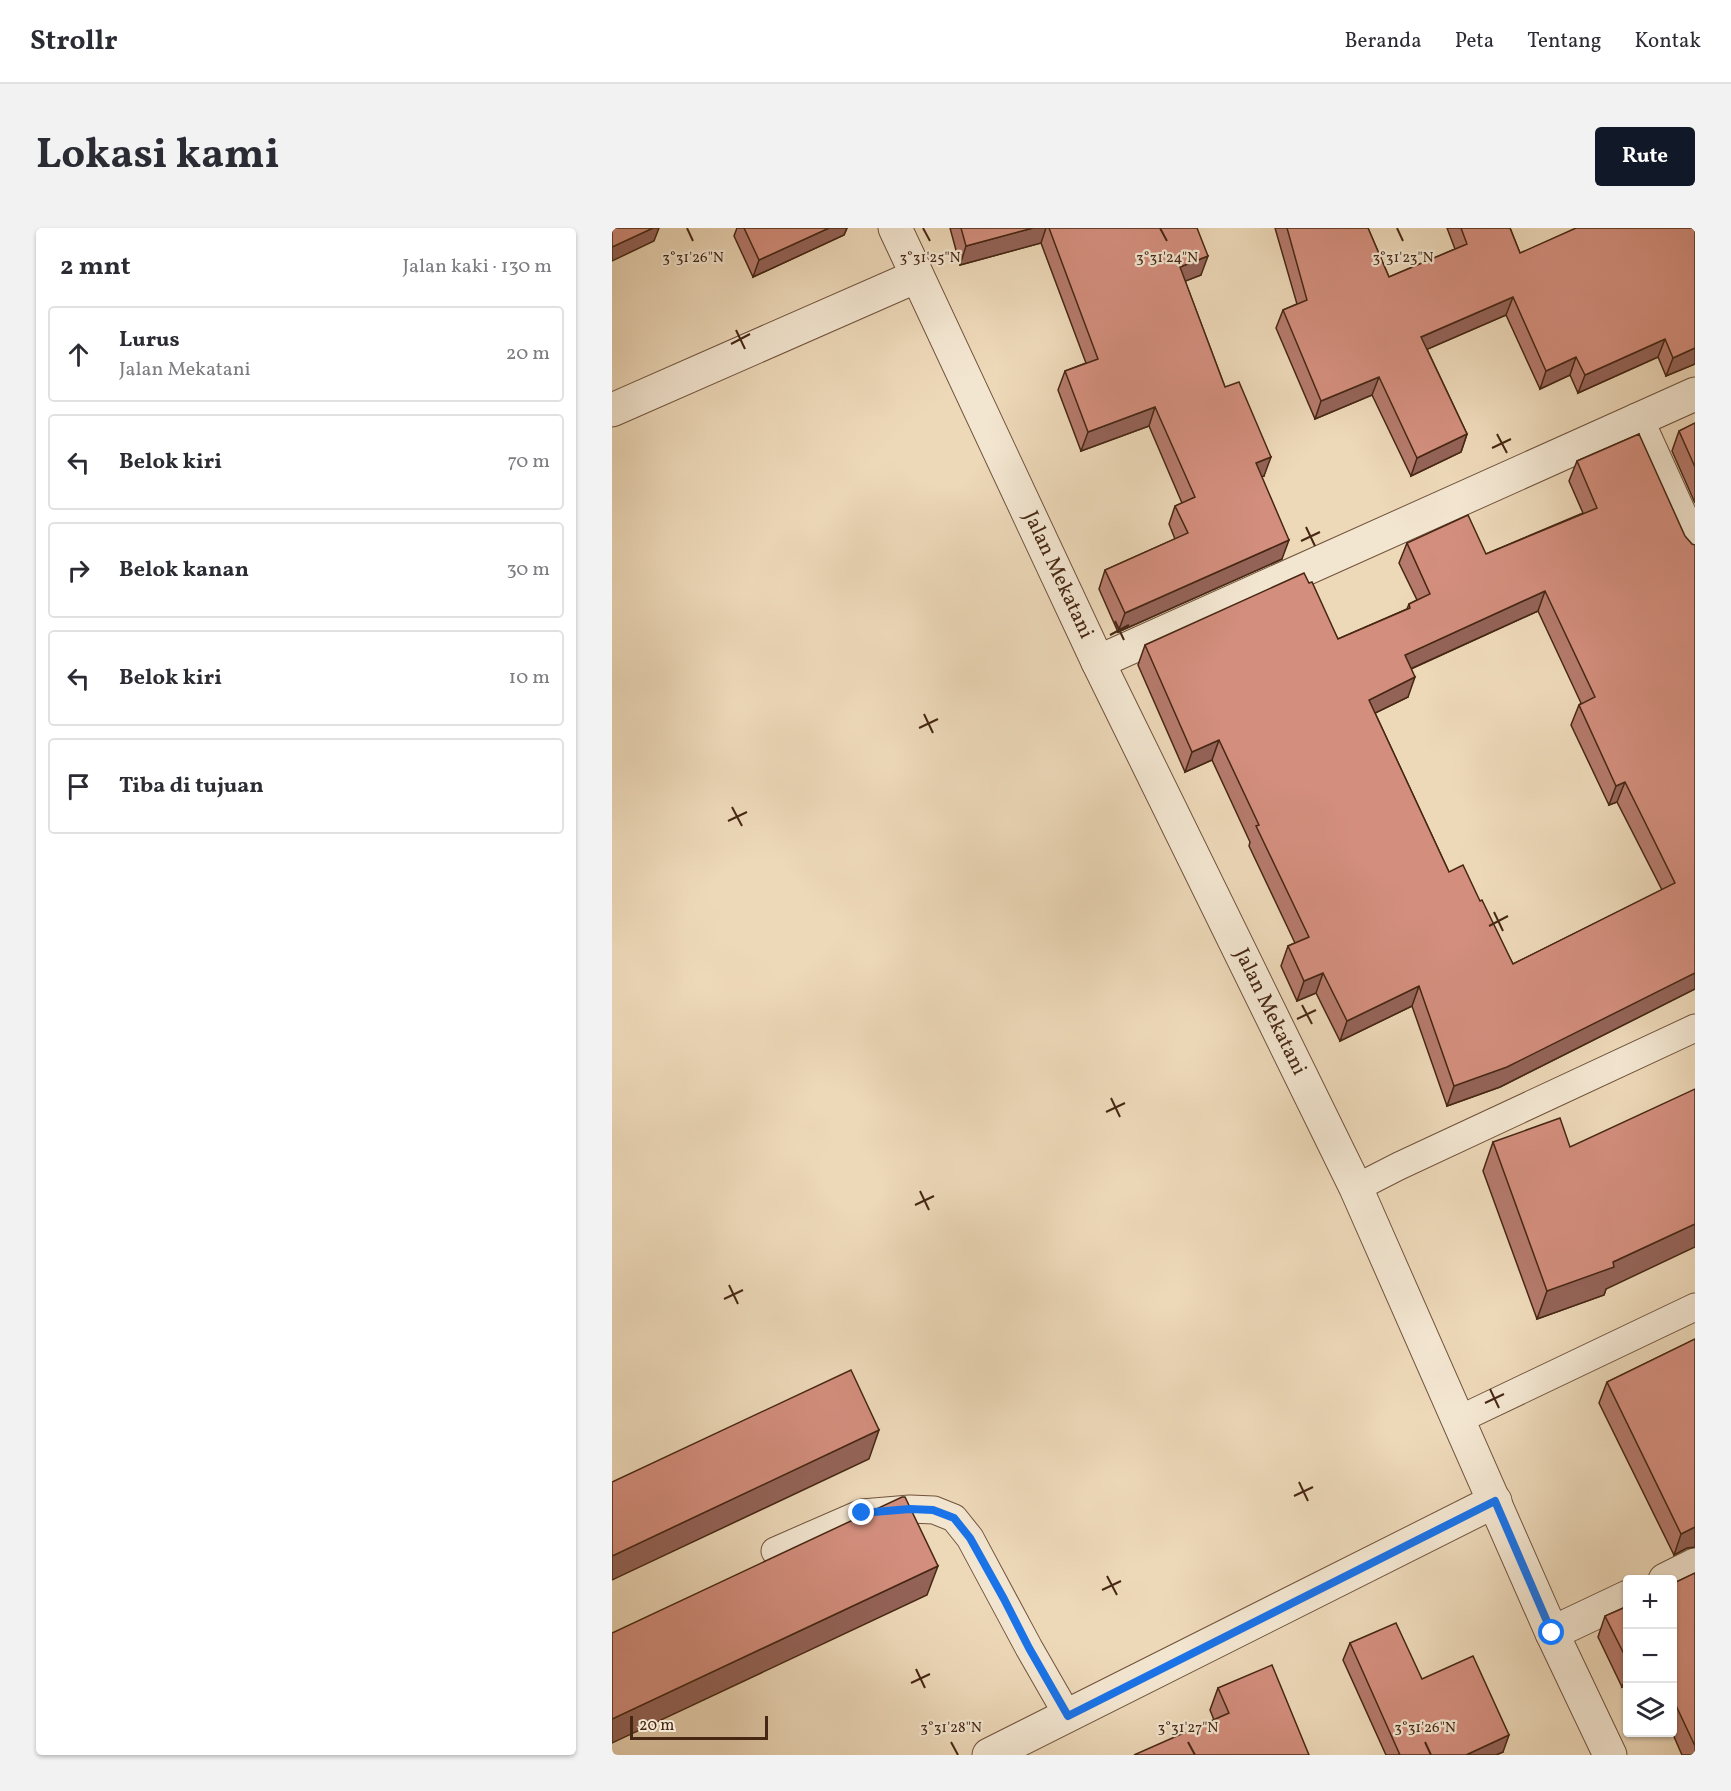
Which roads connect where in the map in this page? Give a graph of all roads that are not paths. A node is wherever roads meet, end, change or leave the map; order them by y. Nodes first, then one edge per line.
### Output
1 (906, 231) edge
2 (917, 276) junction
3 (1695, 394) edge
4 (612, 410) edge
5 (1637, 420) junction
6 (1695, 548) edge
7 (1098, 662) junction
8 (1695, 1028) edge
9 (1356, 1188) junction
10 (1695, 1307) edge
11 (1458, 1420) junction
12 (1495, 1501) junction
13 (775, 1551) dead end
14 (1695, 1566) edge
15 (1676, 1575) edge
16 (1623, 1599) edge
17 (1552, 1633) junction
18 (1068, 1716) junction
19 (989, 1755) edge
20 (1610, 1755) edge

1 - 2 street, Jalan Mekatani
2 - 4 street
2 - 7 street, Jalan Mekatani
3 - 5 street
5 - 6 street
5 - 7 street
7 - 9 street, Jalan Mekatani
8 - 9 lane
9 - 11 street, Jalan Mekatani
10 - 11 lane
11 - 12 street, Jalan Mekatani
12 - 17 street, Jalan Mekatani
12 - 18 street
13 - 18 lane
14 - 15 street
16 - 17 street
17 - 20 street, Jalan Mekatani
18 - 19 street

